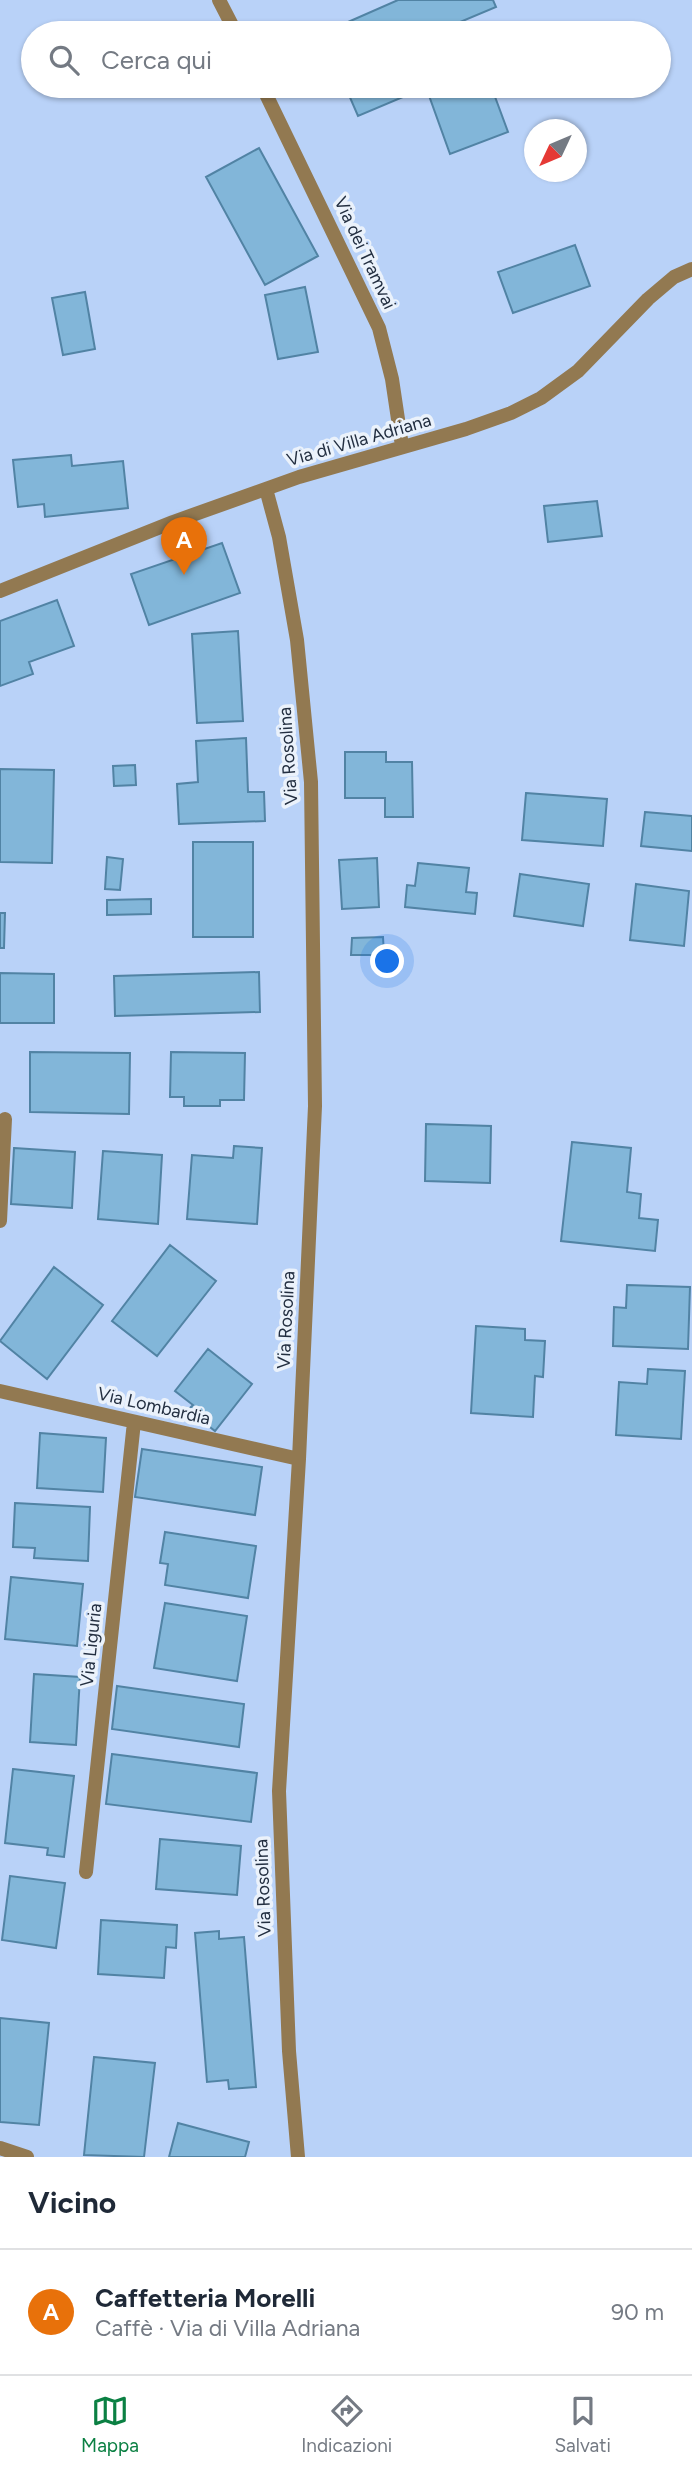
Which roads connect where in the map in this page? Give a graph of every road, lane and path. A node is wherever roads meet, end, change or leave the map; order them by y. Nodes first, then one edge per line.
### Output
1 (219, 0) edge
2 (230, 21) edge
3 (268, 98) edge
4 (692, 269) edge
5 (402, 446) junction
6 (266, 489) junction
7 (0, 591) edge
8 (5, 1119) dead end
9 (0, 1221) edge
10 (0, 1391) edge
11 (134, 1422) junction
12 (299, 1458) junction
13 (86, 1872) dead end
14 (0, 2148) edge
15 (27, 2157) edge
16 (298, 2157) edge

1 - 2 street
3 - 5 street, Via dei Tramvai
4 - 5 street, Via di Villa Adriana
5 - 6 street, Via di Villa Adriana
6 - 7 street, Via di Villa Adriana
6 - 12 street, Via Rosolina
8 - 9 street
10 - 11 street, Via Lombardia
11 - 12 street, Via Lombardia
11 - 13 street, Via Liguria
12 - 16 street, Via Rosolina
14 - 15 street

